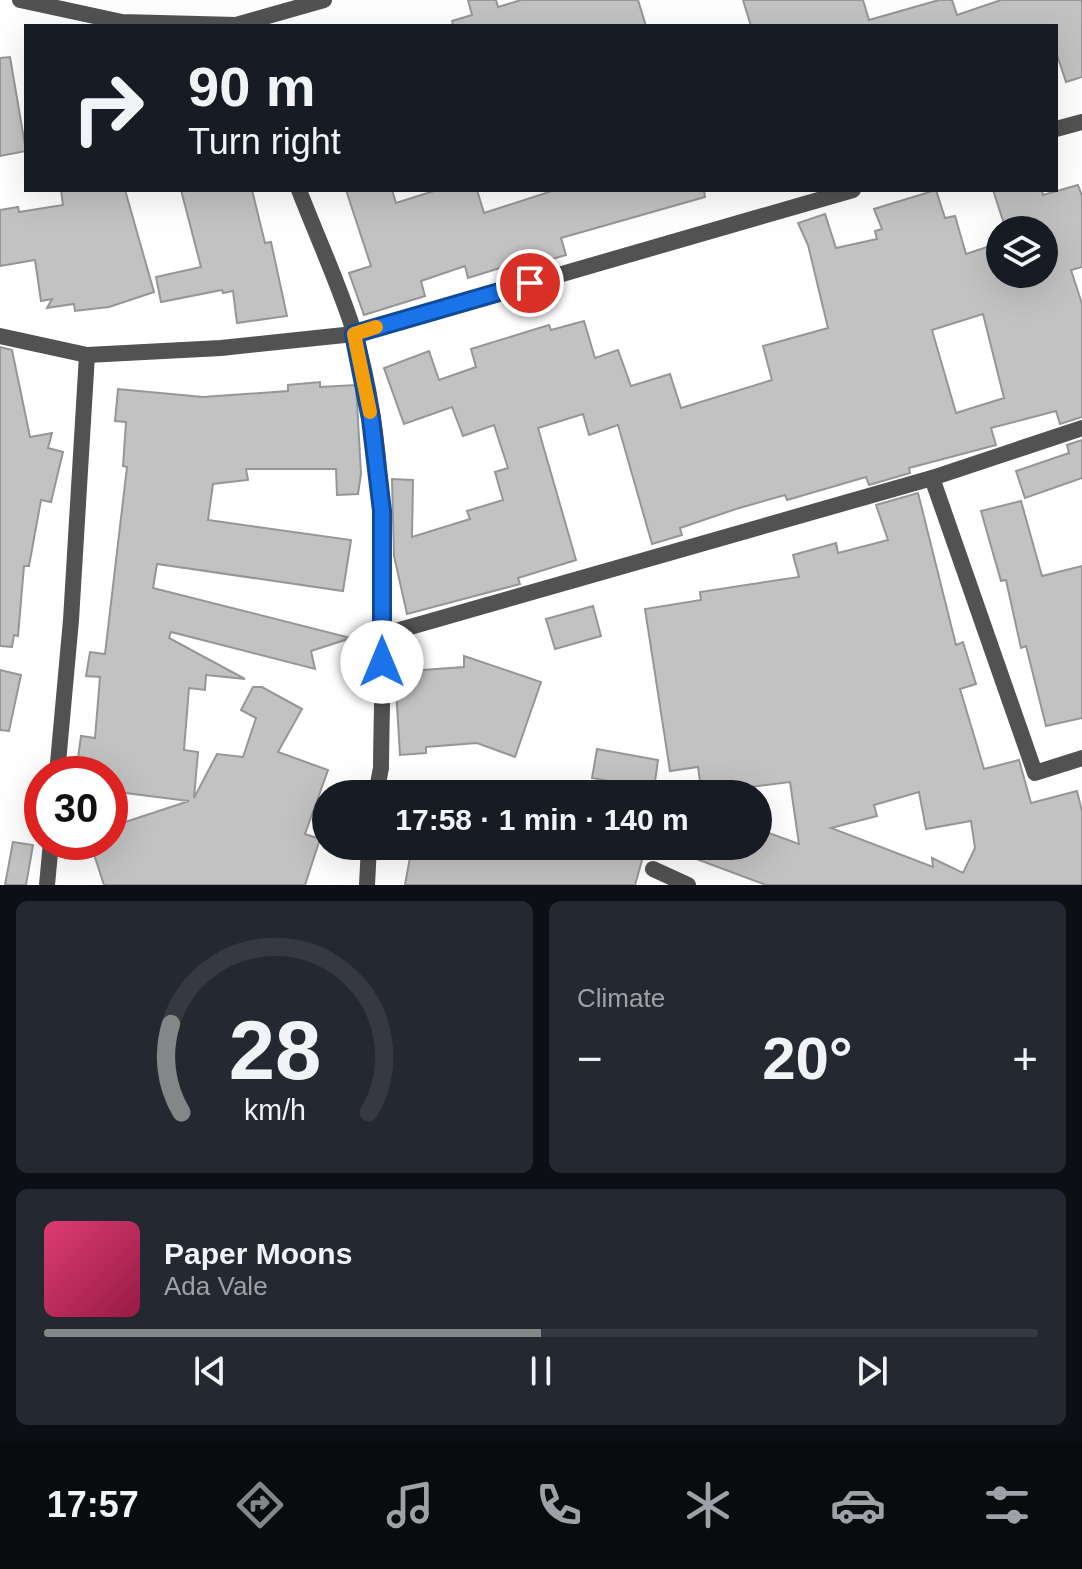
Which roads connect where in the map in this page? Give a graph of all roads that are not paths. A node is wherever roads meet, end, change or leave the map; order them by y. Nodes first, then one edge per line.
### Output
1 (20, 0) edge
2 (324, 0) edge
3 (199, 24) edge
4 (240, 24) edge
5 (1082, 122) edge
6 (1058, 128) edge
7 (300, 192) edge
8 (846, 192) edge
9 (354, 334) junction
10 (0, 336) edge
11 (87, 355) junction
12 (1082, 428) edge
13 (932, 478) junction
14 (382, 635) junction
15 (59, 756) edge
16 (1082, 758) edge
17 (379, 780) edge
18 (49, 860) edge
19 (368, 860) edge
20 (653, 869) dead end
21 (47, 885) edge
22 (367, 885) edge
23 (688, 885) edge

1 - 3 street
2 - 4 street
5 - 6 street
7 - 9 street
8 - 9 street
9 - 11 street
9 - 14 street
10 - 11 street
11 - 15 street
12 - 13 street
13 - 14 street
13 - 16 street
14 - 17 street
18 - 21 street
19 - 22 street
20 - 23 street

